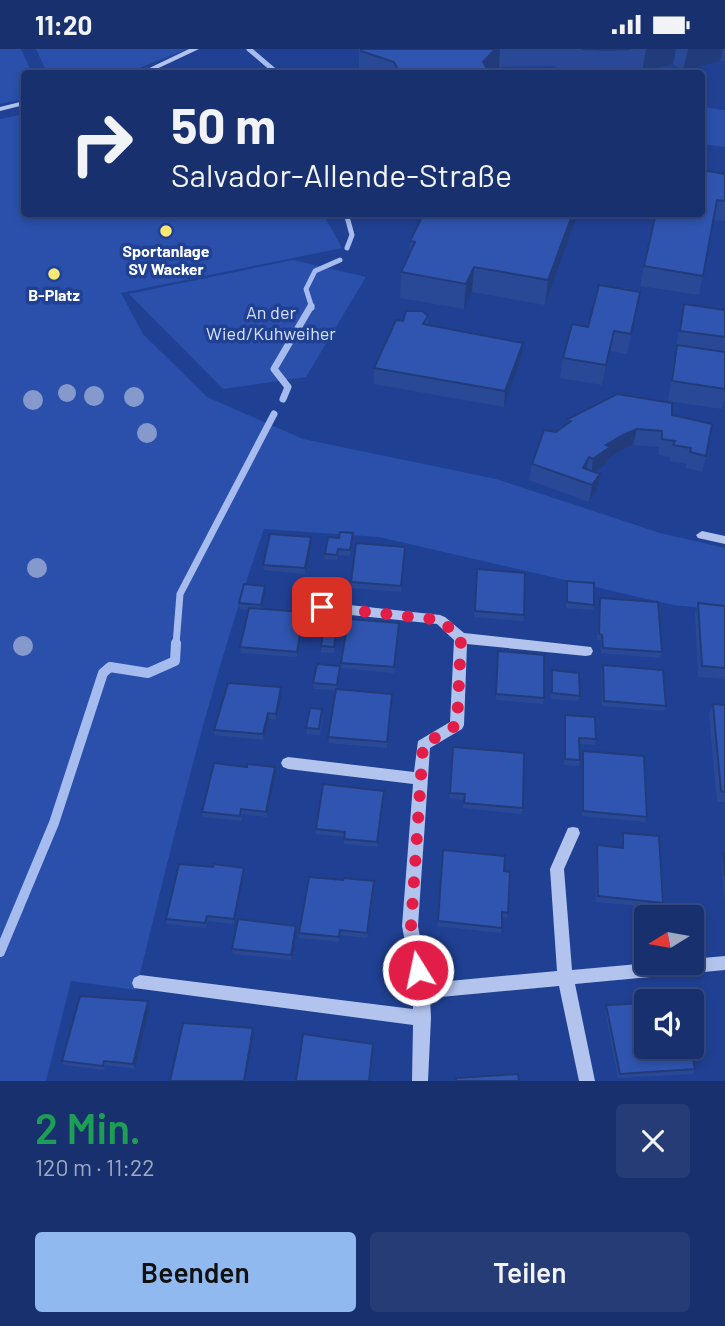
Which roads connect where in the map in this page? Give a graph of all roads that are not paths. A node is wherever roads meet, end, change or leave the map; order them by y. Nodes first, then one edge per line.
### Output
1 (195, 49) edge
2 (150, 70) edge
3 (21, 104) edge
4 (0, 109) edge
5 (702, 535) dead end
6 (725, 540) edge
7 (322, 607) dead end
8 (461, 638) junction
9 (586, 651) dead end
10 (288, 763) dead end
11 (419, 779) junction
12 (573, 833) dead end
13 (725, 963) edge
14 (565, 977) junction
15 (140, 983) dead end
16 (422, 992) junction
17 (423, 1018) junction
18 (420, 1081) edge
19 (587, 1081) edge

1 - 2 street
3 - 4 street
5 - 6 street
7 - 8 street
8 - 9 street
8 - 11 street
10 - 11 street
11 - 16 street
12 - 14 street
13 - 14 street
14 - 16 street
14 - 19 street
15 - 17 street
16 - 17 street
17 - 18 street

